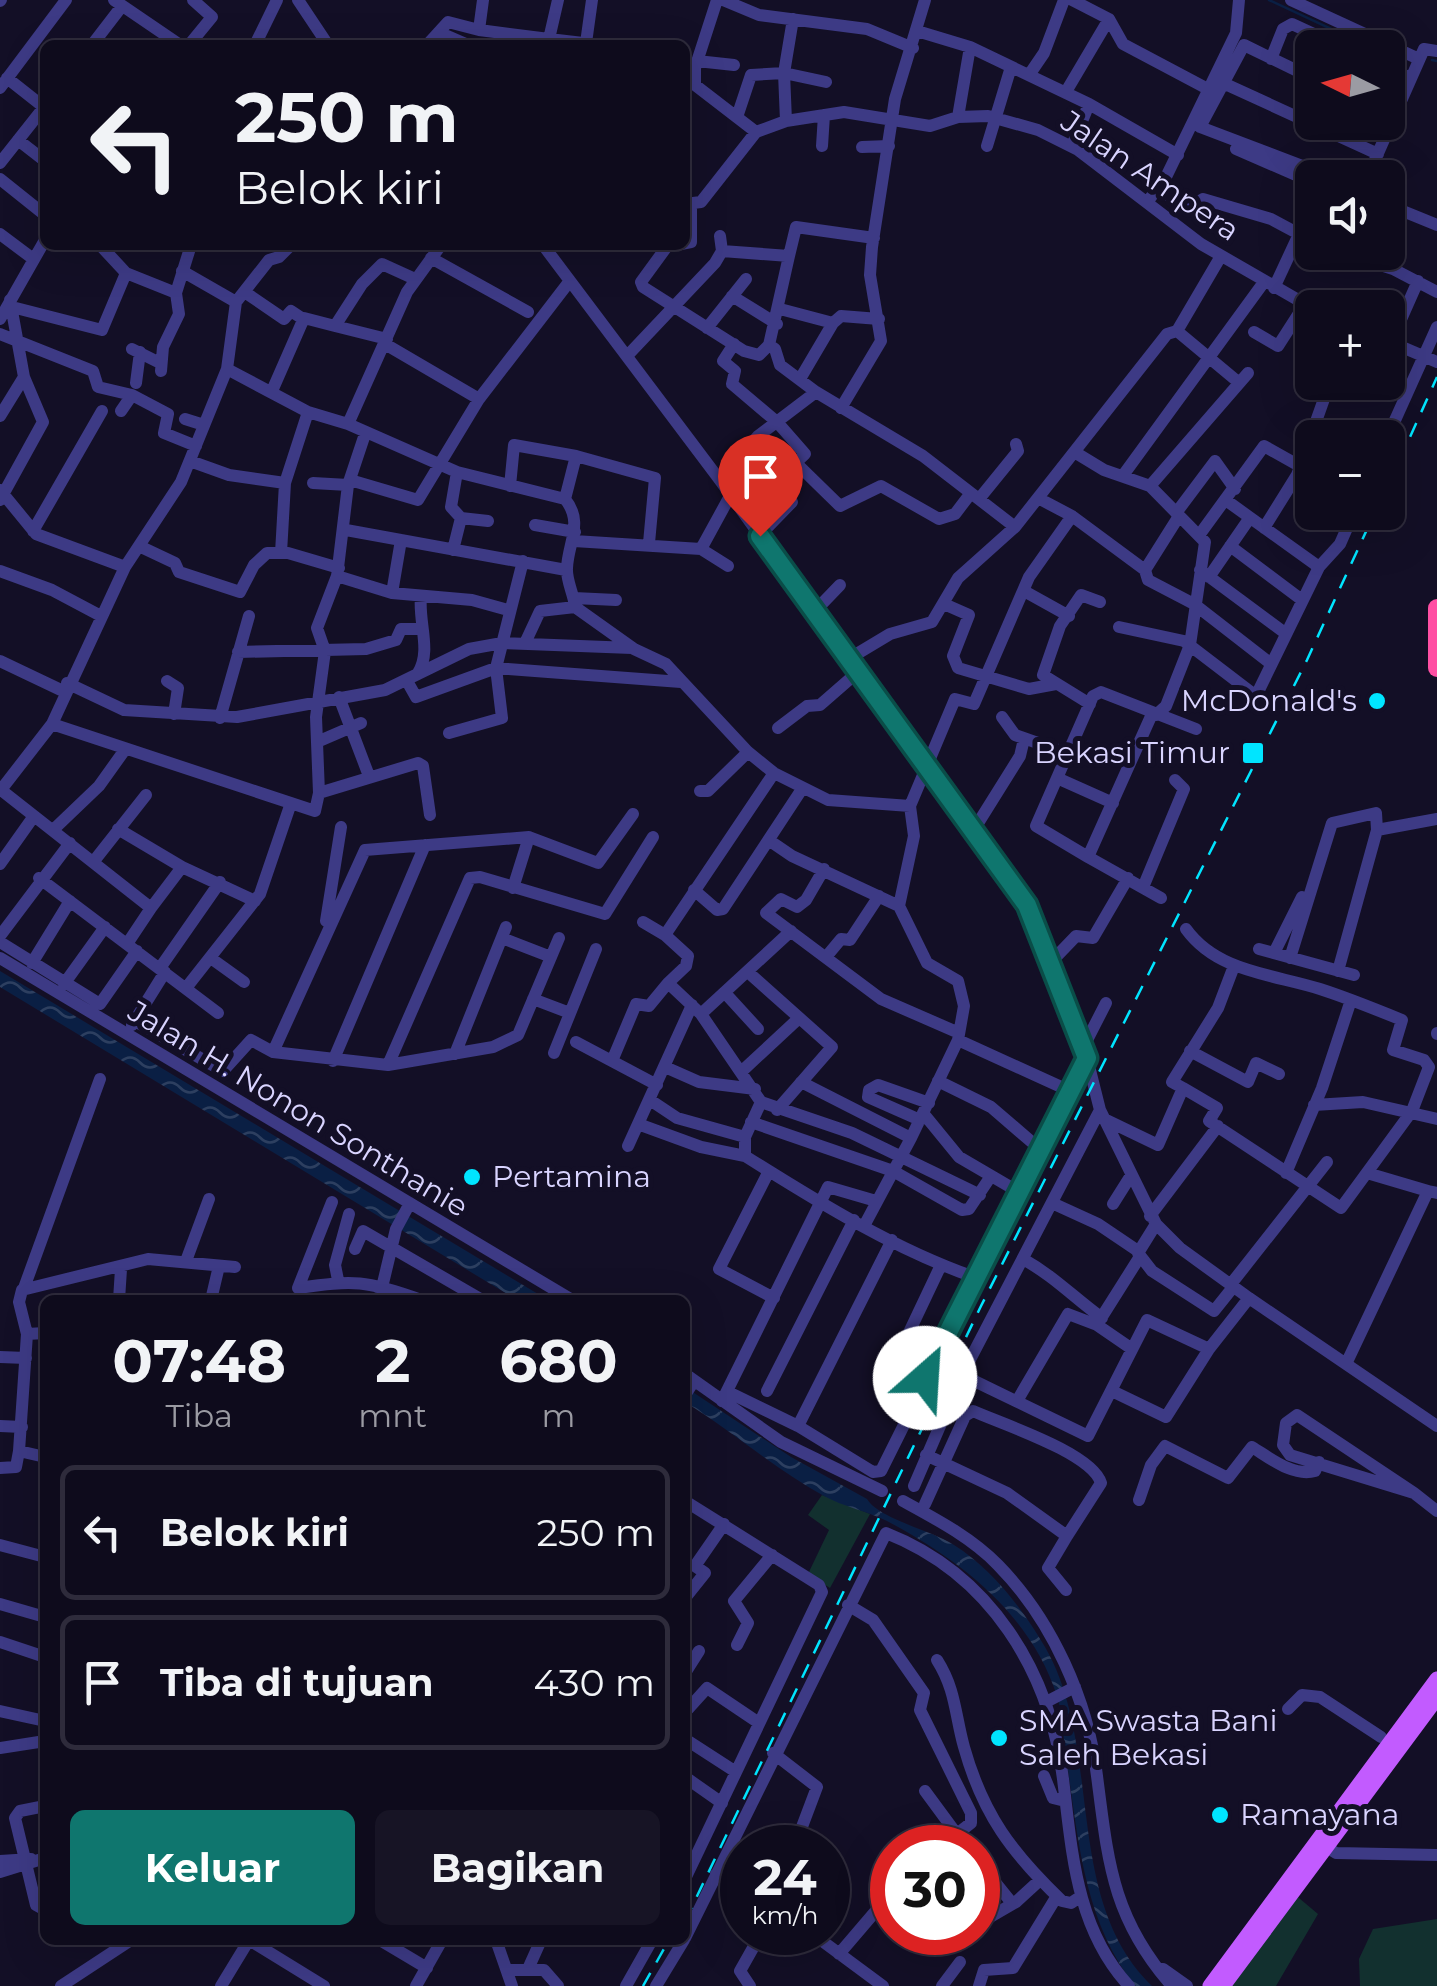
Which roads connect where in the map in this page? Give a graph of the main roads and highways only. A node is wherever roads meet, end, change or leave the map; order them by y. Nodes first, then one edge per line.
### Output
1 (1437, 608) edge
2 (1437, 668) edge
3 (1437, 1679) edge
4 (1431, 1700) edge
5 (1322, 1844) junction
6 (1210, 1986) edge
7 (1224, 1986) edge

1 - 2 highway
3 - 4 main road
4 - 5 main road
5 - 6 main road
5 - 7 main road

